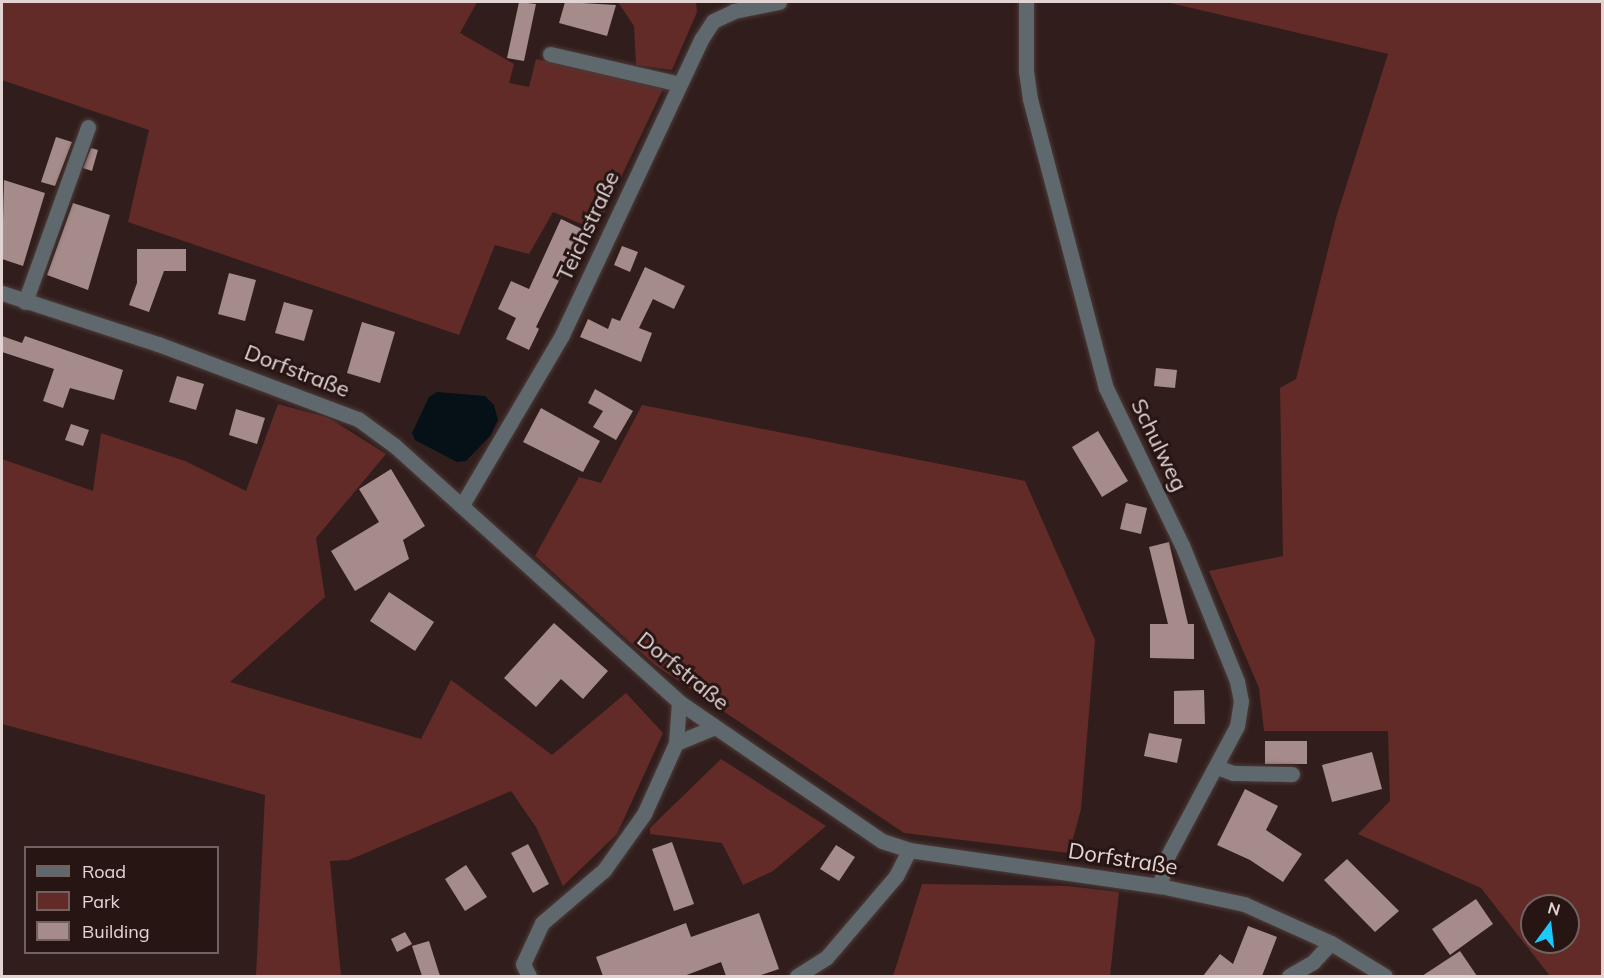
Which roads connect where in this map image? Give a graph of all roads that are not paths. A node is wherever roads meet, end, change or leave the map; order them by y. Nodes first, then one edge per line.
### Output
1 (779, 2) edge
2 (1026, 2) edge
3 (550, 54) dead end
4 (680, 84) junction
5 (88, 127) dead end
6 (2, 293) edge
7 (25, 302) junction
8 (462, 505) junction
9 (679, 702) junction
10 (714, 727) junction
11 (676, 742) junction
12 (1217, 767) junction
13 (1292, 774) dead end
14 (909, 850) junction
15 (1160, 886) junction
16 (1331, 943) junction
17 (529, 976) edge
18 (797, 976) edge
19 (1289, 976) edge
20 (1385, 976) edge

1 - 4 street, Teichstraße
2 - 12 street, Schulweg
3 - 4 street
4 - 8 street, Teichstraße
5 - 7 street
6 - 7 street, Dorfstraße
7 - 8 street, Dorfstraße
8 - 9 street, Dorfstraße
9 - 10 street, Dorfstraße
9 - 11 street
10 - 11 street
10 - 14 street, Dorfstraße
11 - 17 street
12 - 13 street
12 - 15 street, Schulweg
14 - 15 street, Dorfstraße
14 - 18 street
15 - 16 street, Dorfstraße
16 - 19 street
16 - 20 street, Dorfstraße

